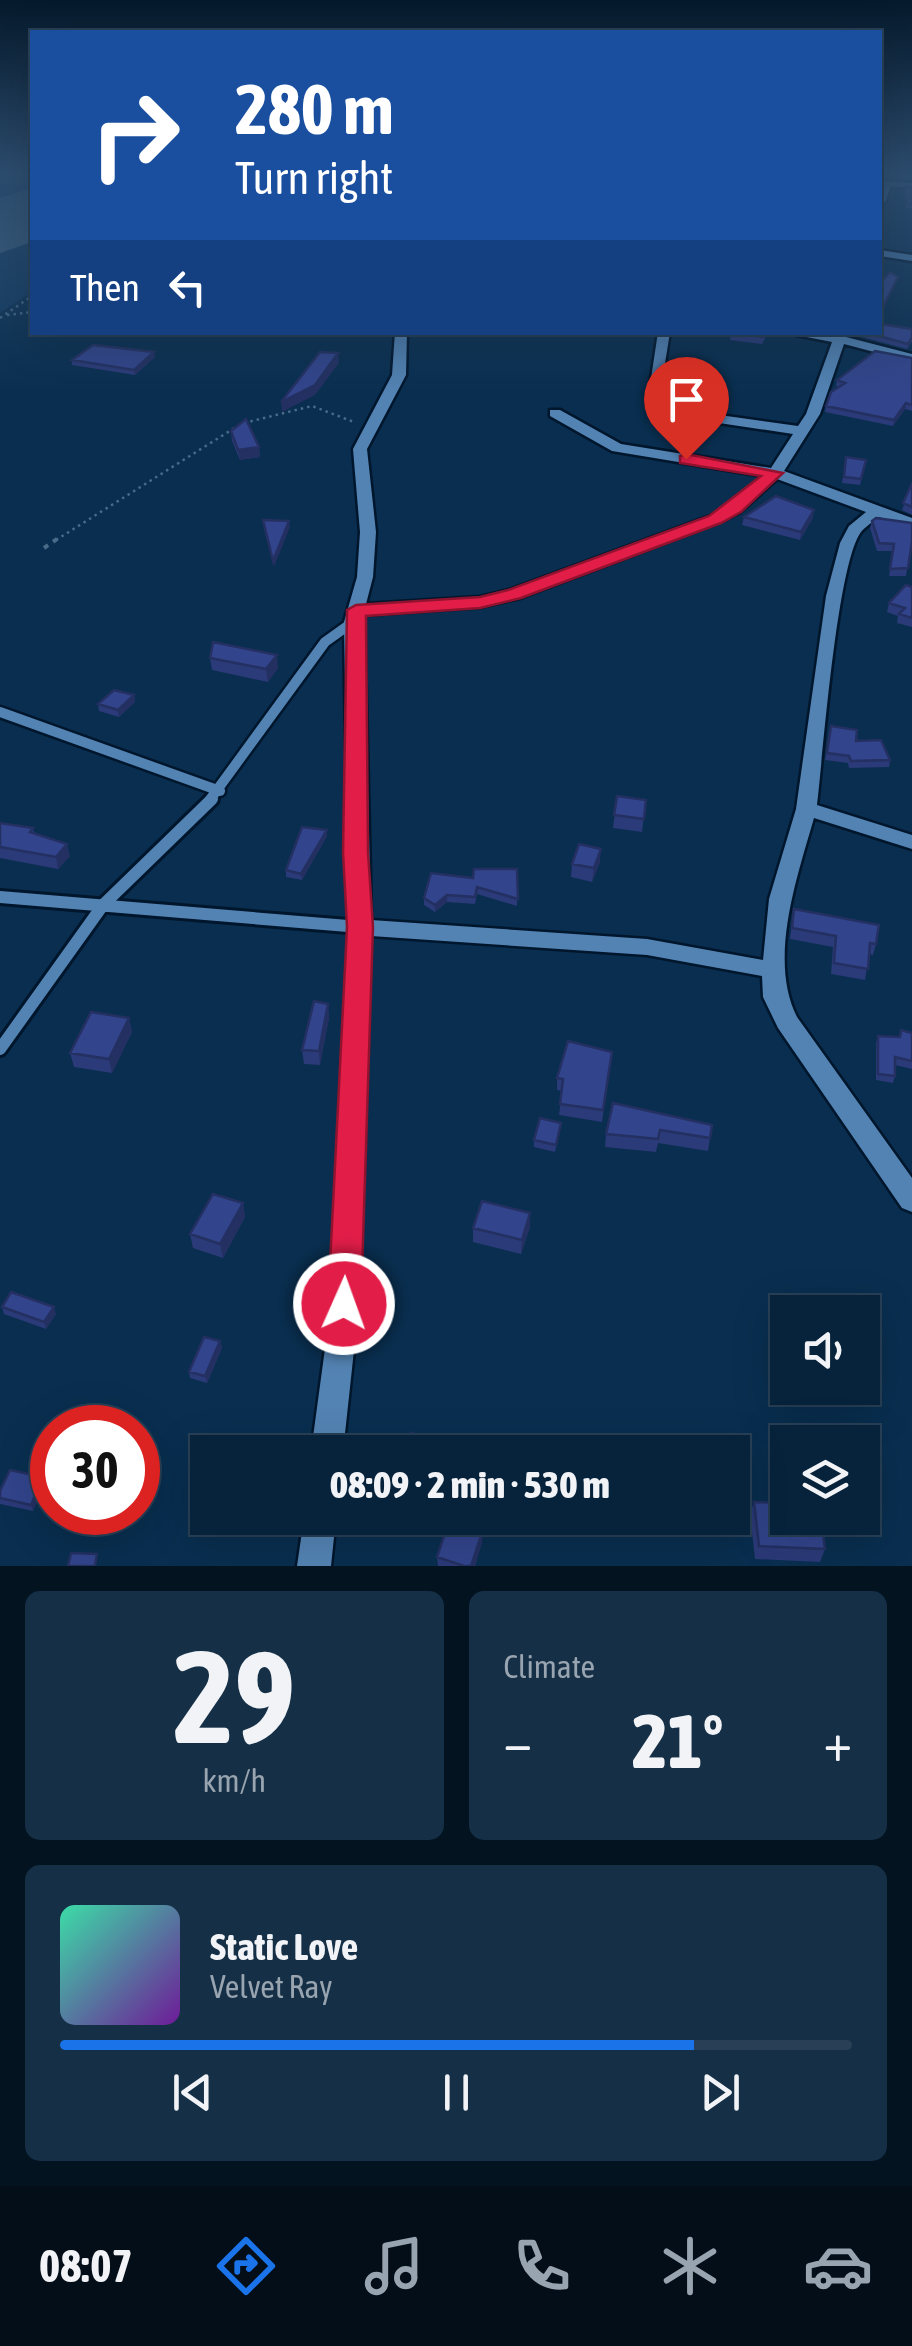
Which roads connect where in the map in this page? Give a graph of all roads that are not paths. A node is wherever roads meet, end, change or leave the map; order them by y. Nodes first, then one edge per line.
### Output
1 (882, 253) edge
2 (912, 258) edge
3 (401, 335) edge
4 (663, 335) edge
5 (841, 336) edge
6 (912, 358) edge
7 (555, 413) dead end
8 (803, 432) junction
9 (775, 473) junction
10 (877, 511) junction
11 (912, 523) edge
12 (355, 616) junction
13 (0, 712) edge
14 (220, 791) junction
15 (806, 810) junction
16 (912, 842) edge
17 (0, 897) edge
18 (102, 905) junction
19 (360, 927) junction
20 (773, 970) junction
21 (0, 1049) edge
22 (912, 1200) edge
23 (329, 1435) edge
24 (318, 1535) edge
25 (314, 1566) edge

1 - 2 street
3 - 12 street
4 - 8 street
5 - 6 street
5 - 8 street
7 - 9 street
8 - 9 street
9 - 10 street
9 - 12 street
10 - 11 street
10 - 15 street
12 - 14 lane
12 - 19 street
13 - 14 lane
14 - 18 lane
15 - 16 street
15 - 20 street
17 - 18 lane
18 - 19 lane
18 - 21 lane
19 - 20 street
19 - 23 street
20 - 22 street
24 - 25 street

